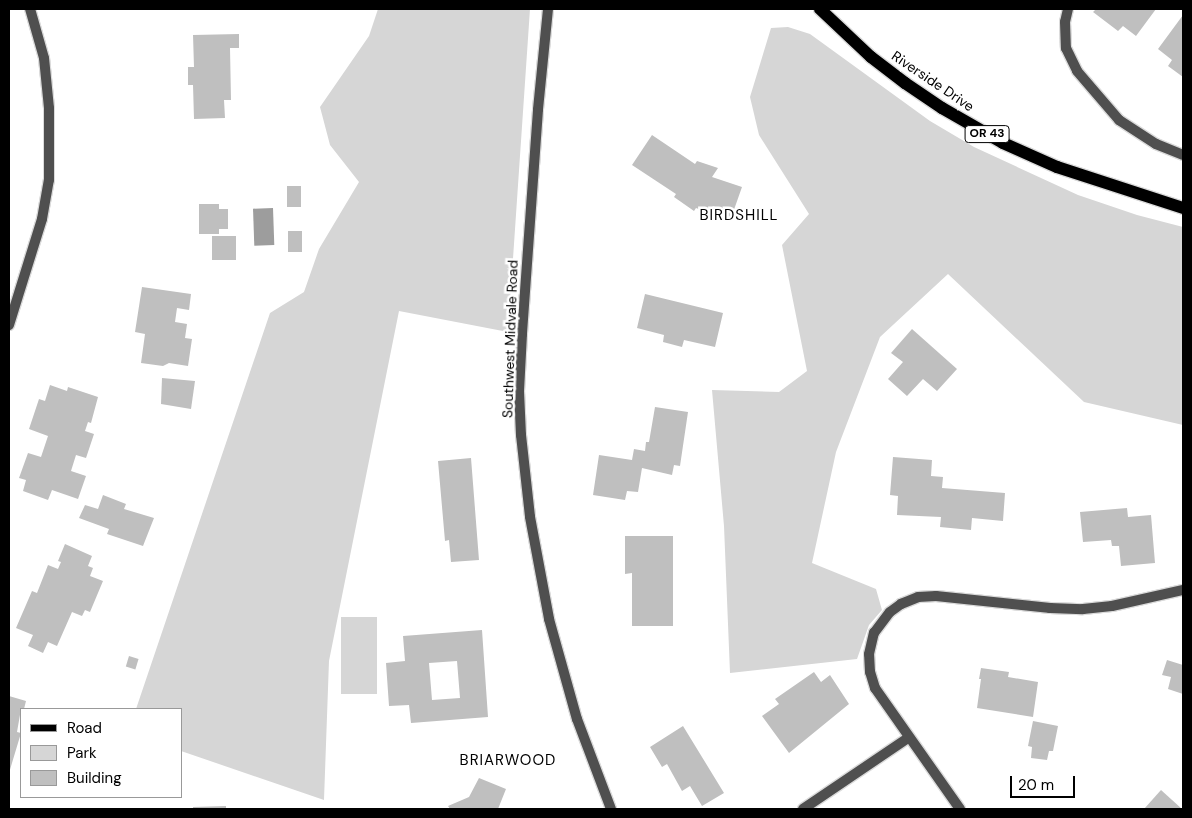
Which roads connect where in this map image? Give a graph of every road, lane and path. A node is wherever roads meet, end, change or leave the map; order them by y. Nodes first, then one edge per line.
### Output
1 (30, 9) edge
2 (548, 9) edge
3 (820, 9) edge
4 (1068, 9) edge
5 (1183, 155) edge
6 (1183, 208) edge
7 (9, 325) edge
8 (1183, 590) edge
9 (908, 738) junction
10 (612, 809) edge
11 (802, 809) edge
12 (960, 809) edge

1 - 7 street
2 - 10 street, Southwest Midvale Road
3 - 6 main road, Riverside Drive / OR 43
4 - 5 street
8 - 9 street
9 - 11 street
9 - 12 street

